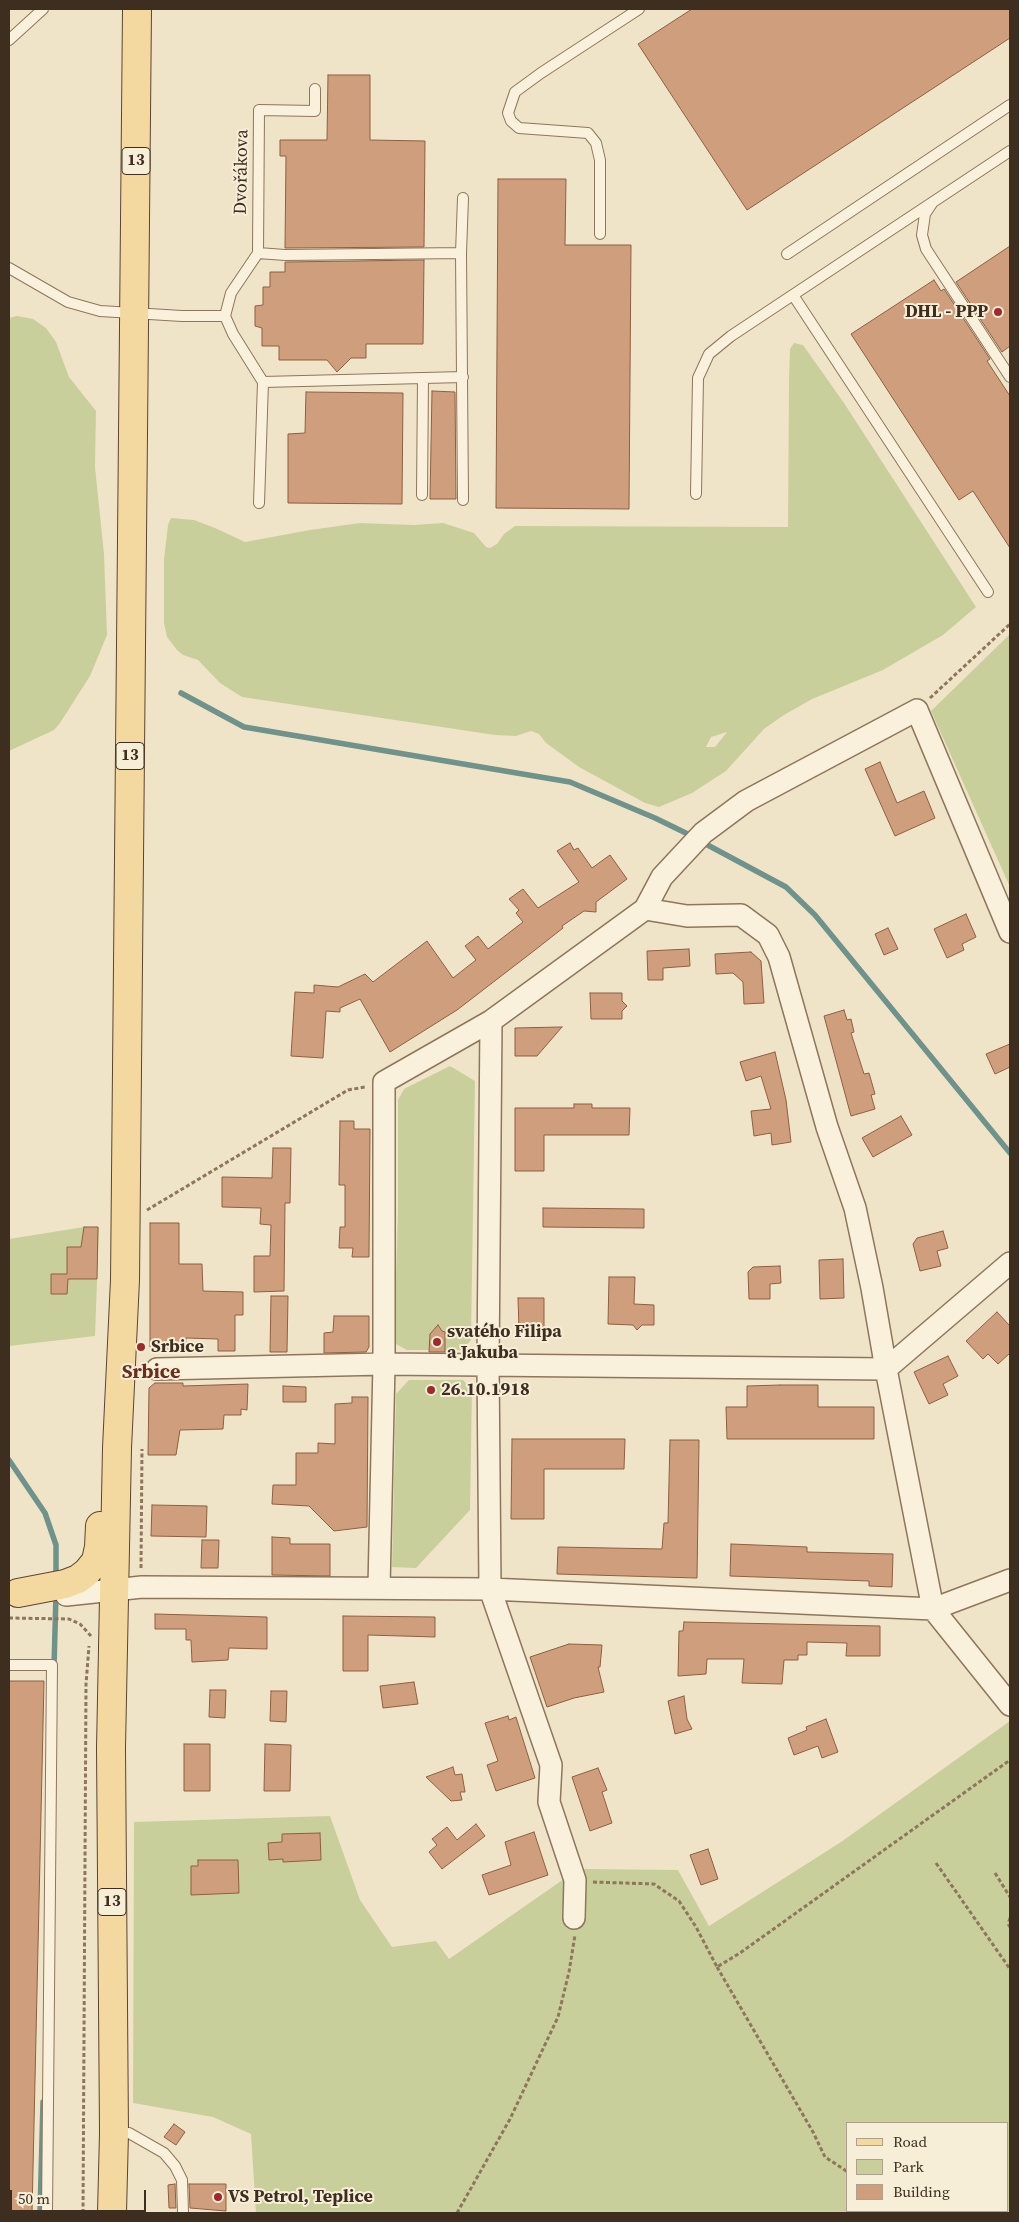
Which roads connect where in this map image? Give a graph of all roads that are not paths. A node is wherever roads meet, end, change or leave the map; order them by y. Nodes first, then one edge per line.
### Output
1 (44, 9) edge
2 (137, 9) edge
3 (639, 9) edge
4 (9, 40) edge
5 (316, 89) dead end
6 (1010, 106) edge
7 (1010, 151) edge
8 (464, 198) dead end
9 (933, 202) junction
10 (600, 234) dead end
11 (258, 253) junction
12 (461, 253) junction
13 (787, 254) dead end
14 (9, 268) edge
15 (793, 294) junction
16 (135, 313) junction
17 (225, 316) junction
18 (463, 377) junction
19 (1010, 377) edge
20 (423, 378) junction
21 (262, 382) junction
22 (696, 494) dead end
23 (422, 495) dead end
24 (463, 500) dead end
25 (259, 503) dead end
26 (988, 592) dead end
27 (645, 908) junction
28 (1010, 932) edge
29 (491, 1021) junction
30 (1010, 1263) edge
31 (122, 1356) junction
32 (384, 1364) junction
33 (488, 1364) junction
34 (156, 1369) dead end
35 (886, 1369) junction
36 (1010, 1580) edge
37 (379, 1587) junction
38 (490, 1589) junction
39 (114, 1590) junction
40 (13, 1593) edge
41 (56, 1595) joint
42 (934, 1609) junction
43 (9, 1665) edge
44 (1010, 1705) edge
45 (574, 1918) road end
46 (114, 2133) junction
47 (47, 2213) edge
48 (112, 2213) edge
49 (183, 2213) edge

1 - 4 lane
2 - 16 main road, 13
3 - 10 lane
5 - 11 lane, Dvořákova
6 - 13 lane
7 - 9 lane
8 - 12 lane
9 - 15 lane
9 - 19 lane
11 - 12 lane
11 - 17 lane
12 - 18 lane
14 - 16 lane
15 - 22 lane
15 - 26 lane
16 - 17 lane
16 - 31 main road, 13
17 - 21 lane
18 - 20 lane
18 - 24 lane
20 - 21 lane
20 - 23 lane
21 - 25 lane
27 - 28 street
27 - 29 street
27 - 35 street
29 - 32 street
29 - 33 street
30 - 35 street
31 - 39 main road, 13
31 - 40 main road
32 - 33 street
32 - 34 street
32 - 37 street
33 - 35 street
33 - 38 street
35 - 42 street
36 - 42 street
37 - 38 street
37 - 39 street
38 - 42 street
38 - 45 street
39 - 41 street
39 - 46 main road, 13
40 - 41 lane
42 - 44 street
43 - 47 lane
46 - 48 main road, 13
46 - 49 lane

